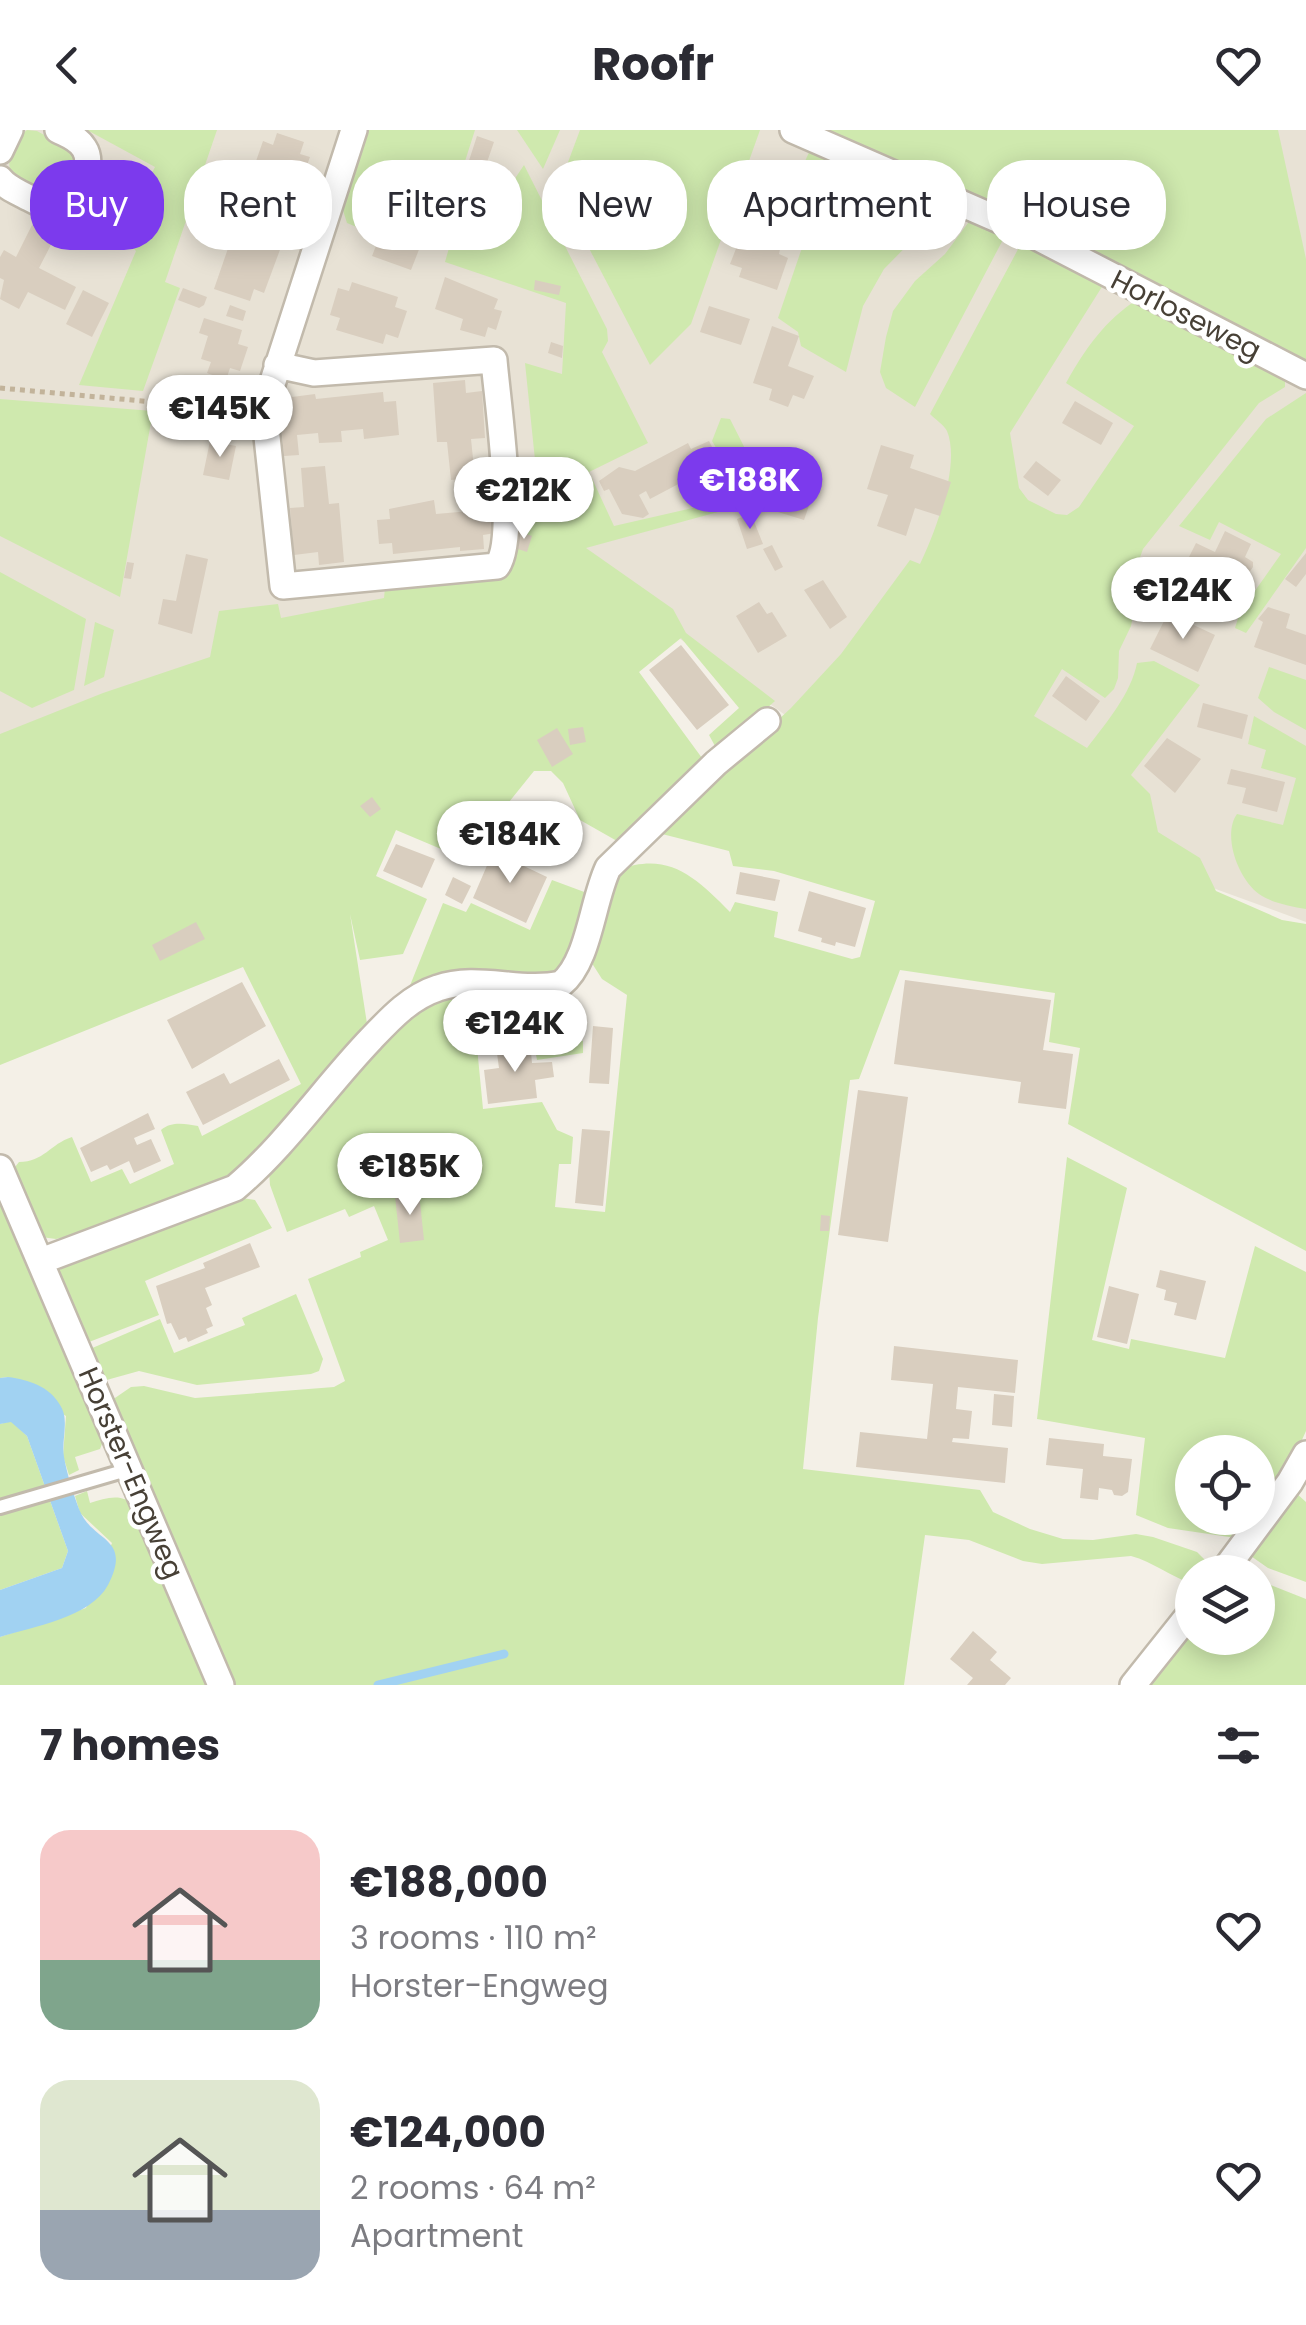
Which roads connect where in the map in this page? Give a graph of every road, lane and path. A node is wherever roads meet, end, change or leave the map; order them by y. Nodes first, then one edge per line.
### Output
1 (10, 130) edge
2 (60, 130) edge
3 (354, 130) edge
4 (793, 130) edge
5 (0, 151) edge
6 (0, 179) edge
7 (278, 364) junction
8 (1306, 376) edge
9 (0, 388) edge
10 (264, 409) junction
11 (767, 722) dead end
12 (0, 1168) edge
13 (40, 1261) junction
14 (1306, 1454) edge
15 (130, 1468) junction
16 (0, 1507) edge
17 (1236, 1555) edge
18 (1175, 1632) edge
19 (221, 1685) edge
20 (1133, 1685) edge

1 - 5 street
2 - 6 street
3 - 7 street
4 - 8 street, Horloseweg
7 - 10 street
7 - 10 street
9 - 10 path
11 - 13 street
12 - 13 street, Horster-Engweg
13 - 15 street, Horster-Engweg
14 - 17 street
15 - 16 lane
15 - 19 street, Horster-Engweg
18 - 20 street

